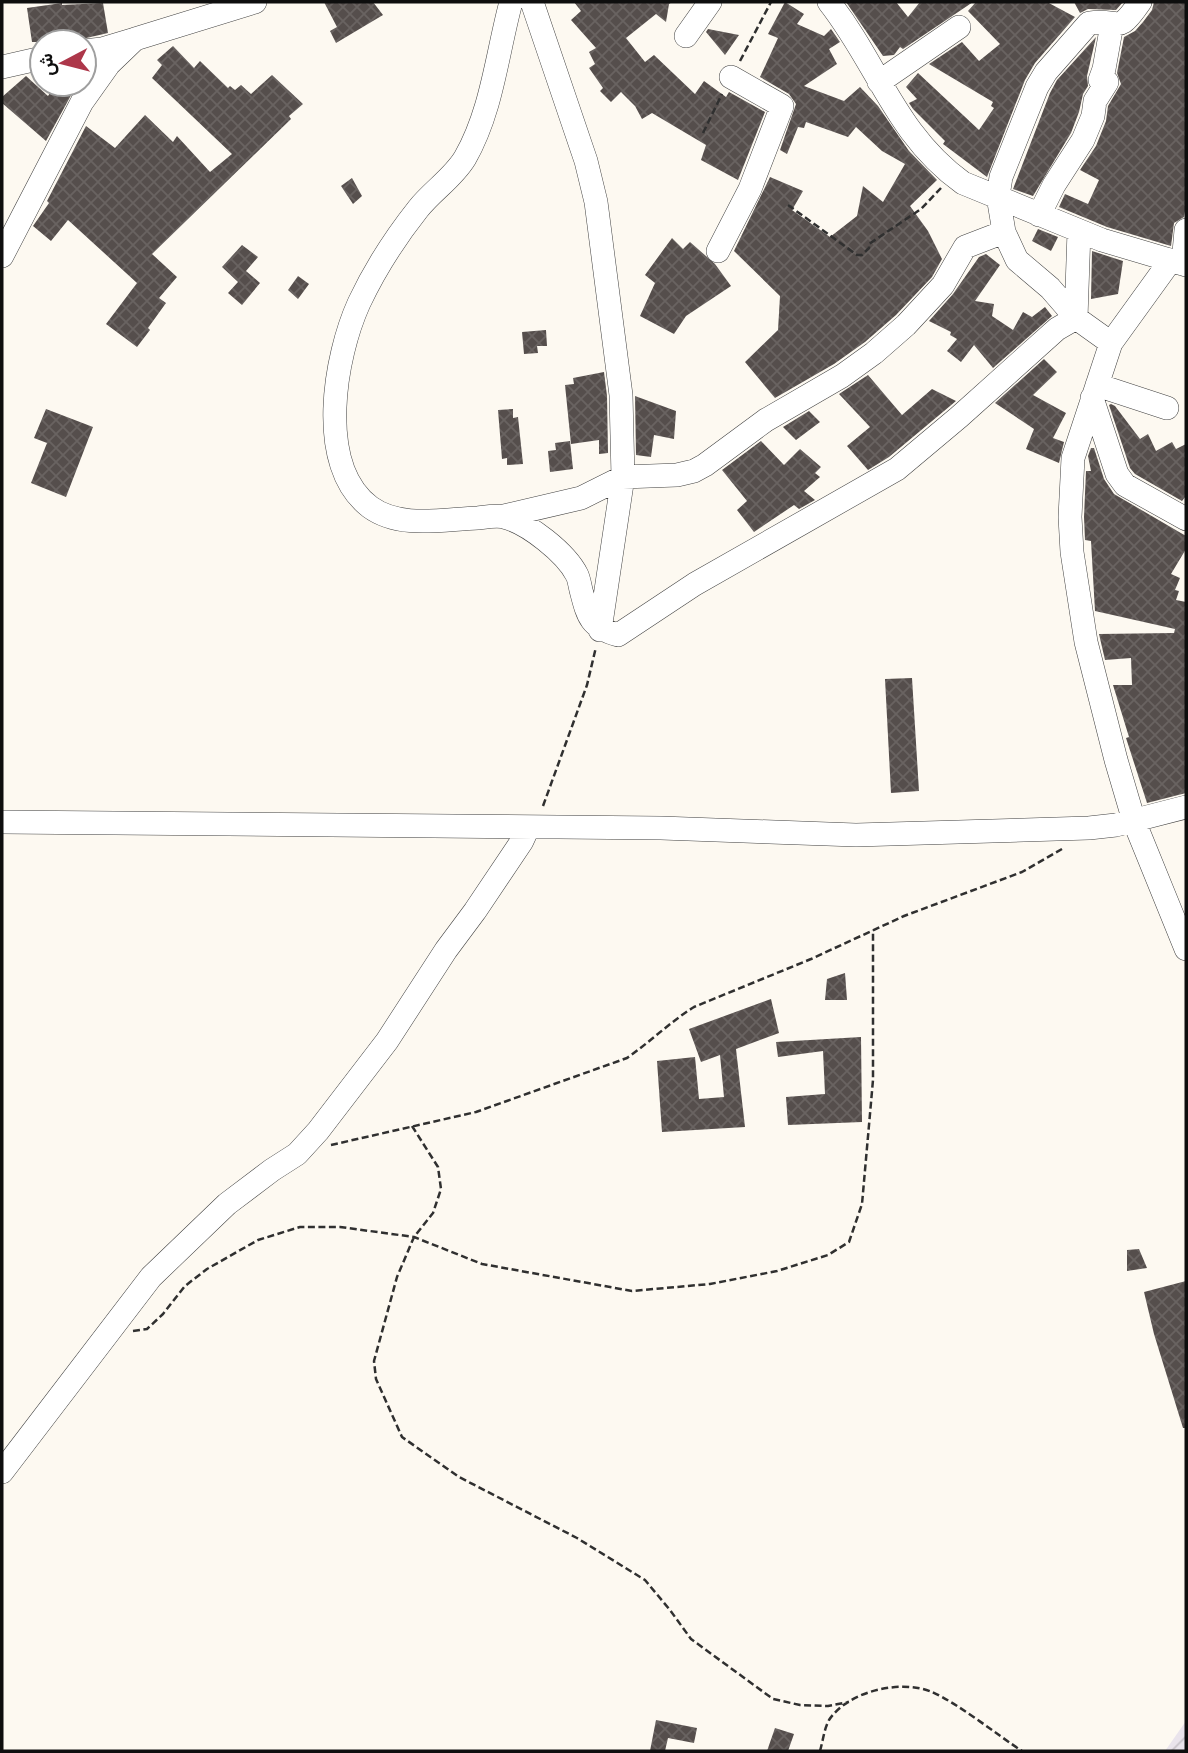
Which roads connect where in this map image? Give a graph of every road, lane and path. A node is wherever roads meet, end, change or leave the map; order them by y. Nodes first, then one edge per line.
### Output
1 (255, 2) edge
2 (511, 2) edge
3 (532, 2) edge
4 (710, 2) edge
5 (829, 2) edge
6 (1140, 2) edge
7 (1112, 24) junction
8 (958, 27) dead end
9 (686, 36) dead end
10 (135, 39) junction
11 (98, 49) edge
12 (28, 61) edge
13 (2, 67) edge
14 (732, 77) dead end
15 (879, 82) junction
16 (953, 176) junction
17 (998, 196) junction
18 (788, 205) dead end
19 (1039, 215) junction
20 (1186, 230) edge
21 (1079, 231) junction
22 (1004, 232) junction
23 (718, 251) dead end
24 (2, 256) edge
25 (1180, 263) edge
26 (1076, 318) junction
27 (1111, 344) junction
28 (1094, 392) junction
29 (1167, 408) dead end
30 (623, 477) junction
31 (504, 516) junction
32 (1186, 519) edge
33 (600, 630) junction
34 (1186, 807) edge
35 (1134, 821) junction
36 (2, 822) edge
37 (531, 828) junction
38 (1088, 828) junction
39 (873, 930) junction
40 (1186, 949) edge
41 (412, 1126) junction
42 (297, 1154) junction
43 (414, 1237) junction
44 (113, 1326) junction
45 (2, 1472) edge
46 (849, 1702) junction
47 (820, 1751) edge
48 (1022, 1751) edge

1 - 10 street
2 - 31 street
3 - 30 street
4 - 9 street
5 - 15 street
6 - 7 street
7 - 17 street
7 - 19 street
8 - 15 street
10 - 11 street
10 - 24 street
12 - 13 street
14 - 23 street
15 - 16 street
16 - 17 street
16 - 18 path
17 - 19 street
17 - 22 street
19 - 21 street
20 - 25 street
21 - 25 street
21 - 26 street
22 - 26 street
22 - 30 street
25 - 27 street
26 - 27 street
26 - 33 street
27 - 28 street
28 - 29 street
28 - 32 street
28 - 35 street
30 - 31 street
30 - 33 street
31 - 33 street
33 - 37 path
34 - 35 street
35 - 38 street
35 - 40 street
36 - 37 street
37 - 38 street
37 - 42 street
38 - 39 path
39 - 41 path
39 - 43 path
41 - 42 path
41 - 43 path
42 - 44 street
43 - 44 path
43 - 46 path
44 - 45 street
46 - 47 path
46 - 48 path

